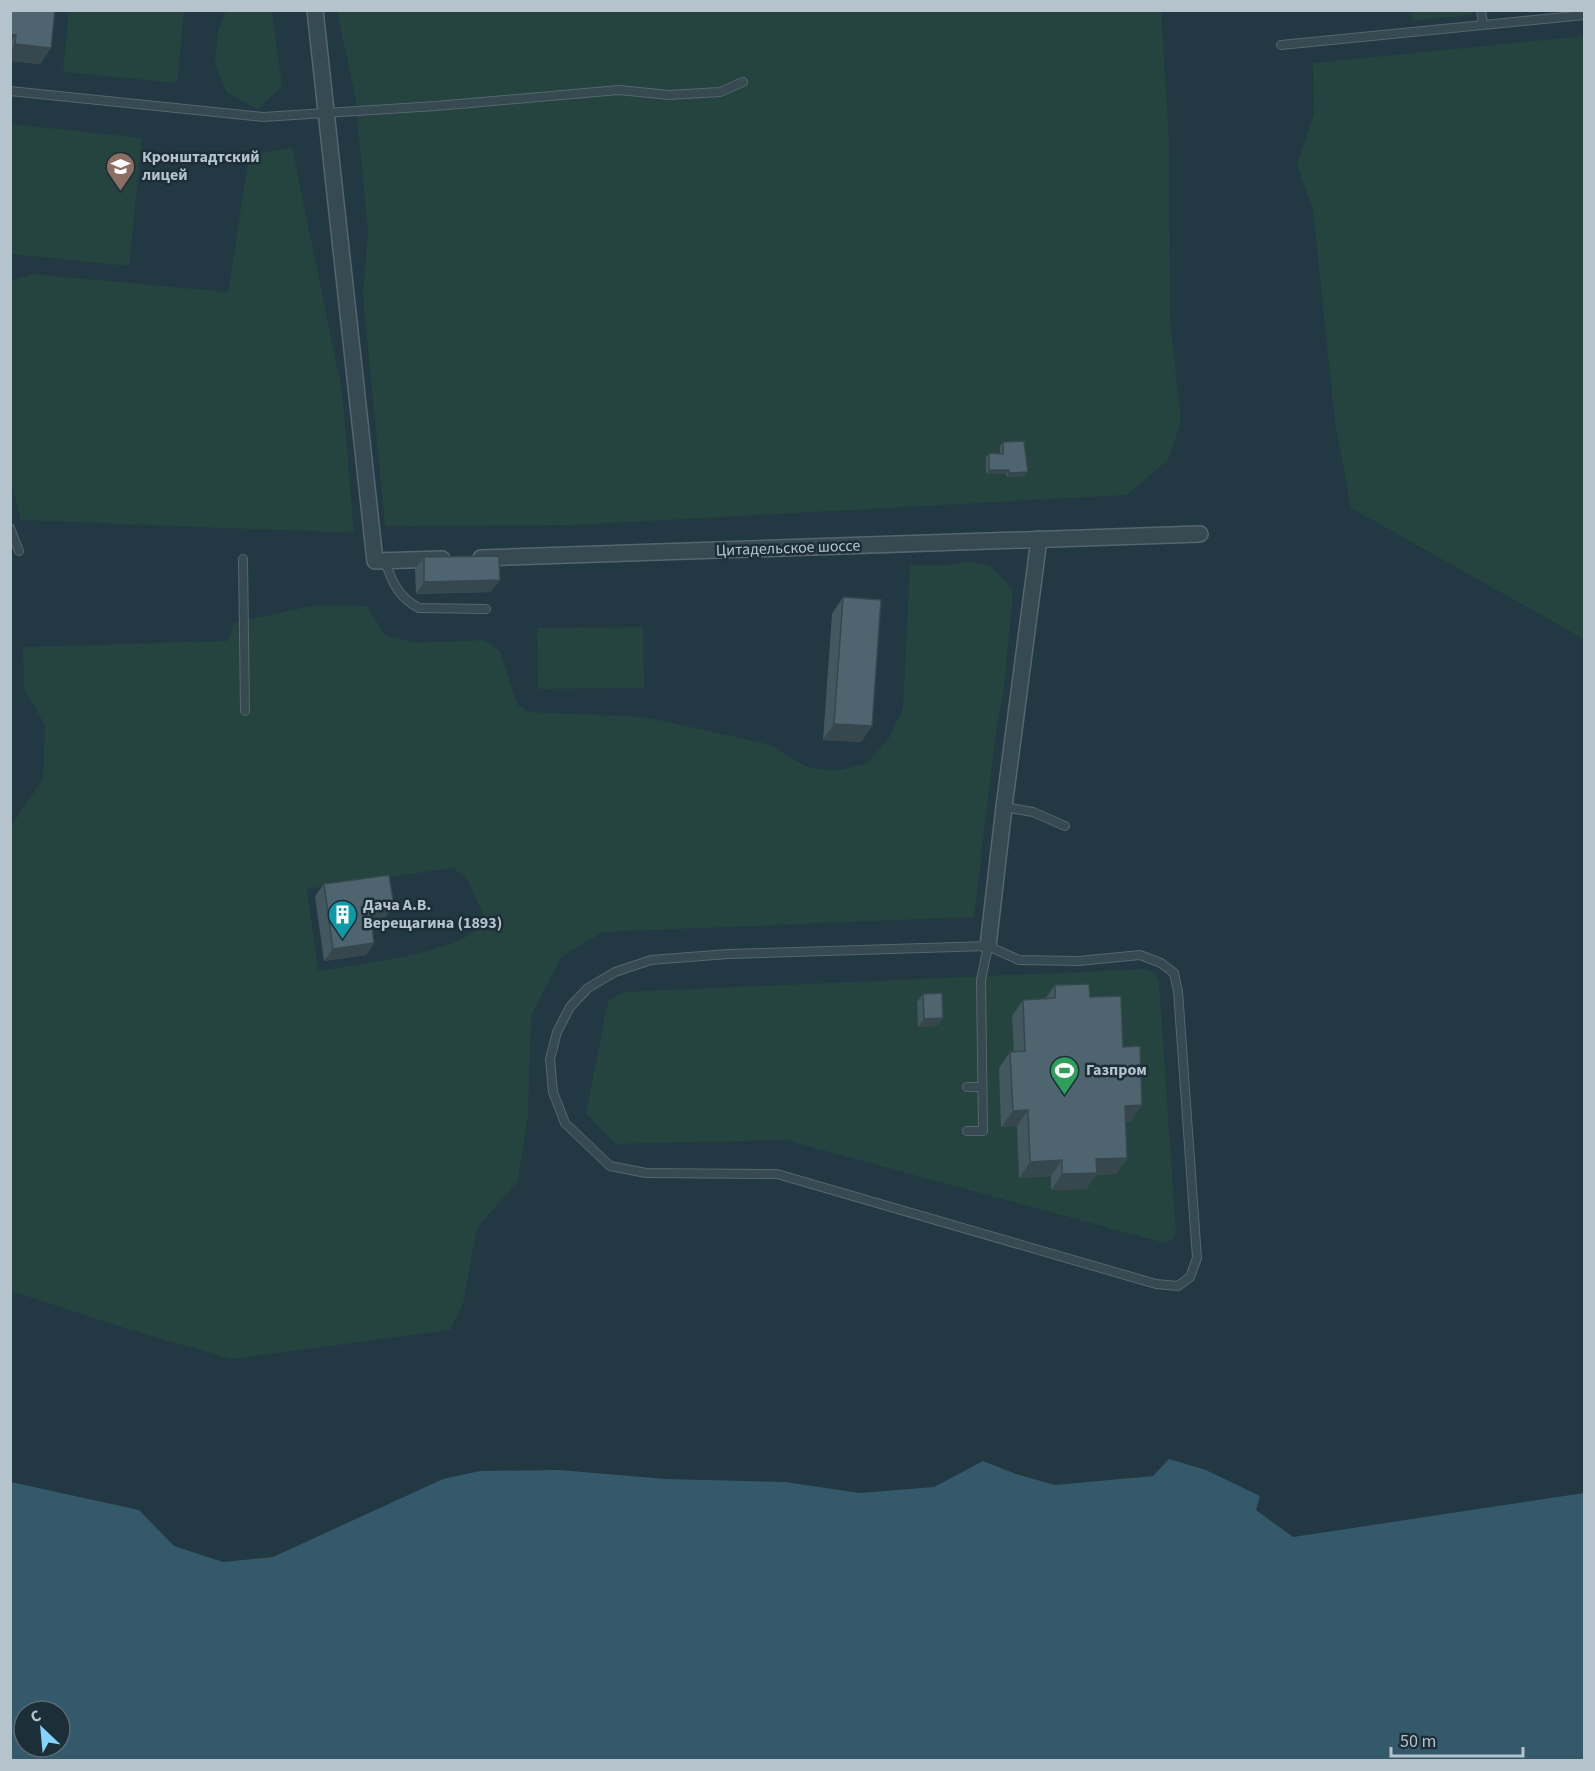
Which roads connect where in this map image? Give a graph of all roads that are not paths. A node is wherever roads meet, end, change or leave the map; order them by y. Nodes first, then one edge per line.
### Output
1 (315, 10) edge
2 (1481, 10) edge
3 (1584, 15) edge
4 (1483, 24) junction
5 (1281, 45) dead end
6 (743, 82) dead end
7 (10, 91) edge
8 (328, 114) junction
9 (10, 528) edge
10 (1200, 534) dead end
11 (1039, 539) junction
12 (19, 551) dead end
13 (243, 559) dead end
14 (380, 561) junction
15 (486, 609) dead end
16 (245, 711) dead end
17 (1004, 807) junction
18 (1065, 826) dead end
19 (988, 946) junction
20 (967, 1087) dead end
21 (982, 1087) junction
22 (968, 1131) dead end

1 - 8 street
2 - 4 lane
3 - 4 lane
4 - 5 lane
6 - 8 lane
7 - 8 lane
8 - 14 street
9 - 12 lane
10 - 11 street, Цитадельское шоссе
11 - 14 street, Цитадельское шоссе
11 - 17 street
13 - 16 lane
14 - 15 lane
17 - 18 lane
17 - 19 street
19 - 19 lane
19 - 21 lane
20 - 21 lane
21 - 22 lane

